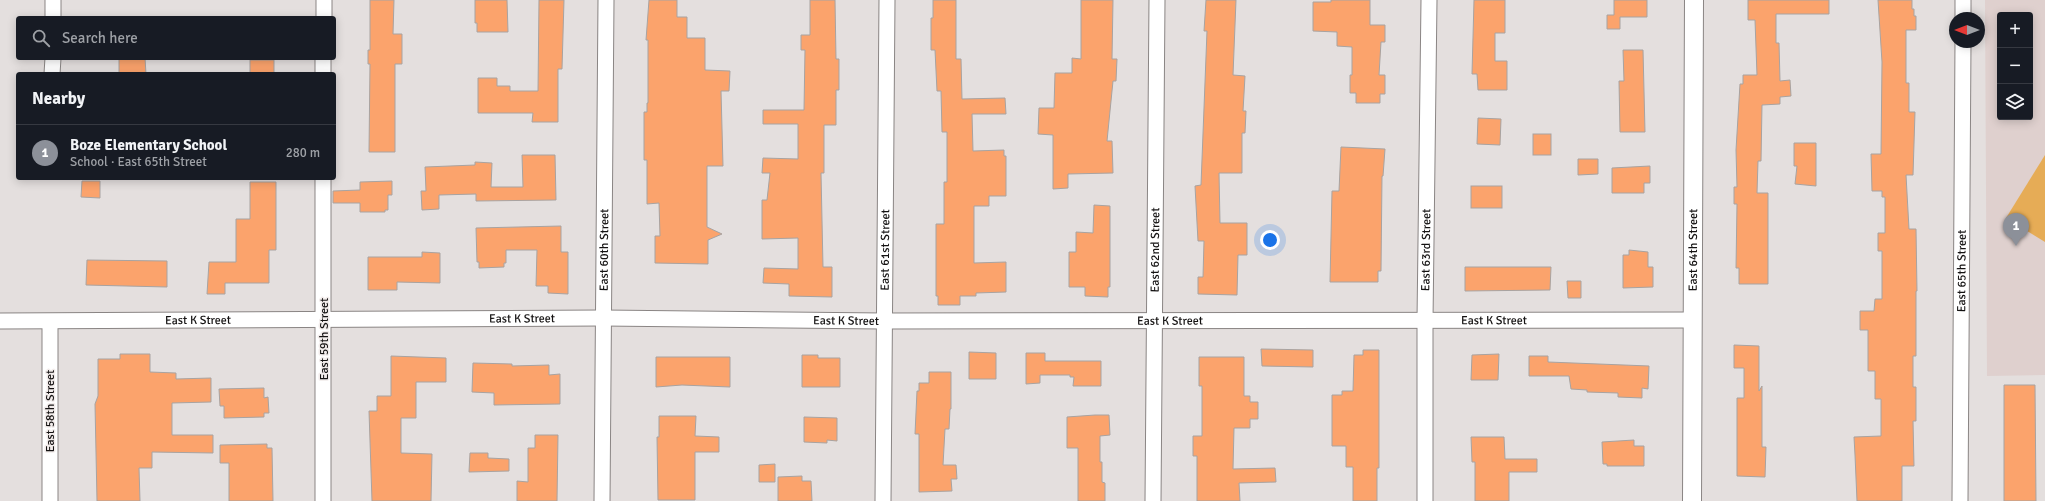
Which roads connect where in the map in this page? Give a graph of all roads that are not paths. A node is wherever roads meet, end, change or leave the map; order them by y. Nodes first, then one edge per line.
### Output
1 (53, 0) edge
2 (324, 0) edge
3 (606, 0) edge
4 (887, 0) edge
5 (1157, 0) edge
6 (1429, 0) edge
7 (1694, 0) edge
8 (1963, 0) edge
9 (1963, 12) edge
10 (53, 16) edge
11 (324, 16) edge
12 (1963, 48) edge
13 (53, 60) edge
14 (323, 60) edge
15 (52, 72) edge
16 (323, 72) edge
17 (323, 180) edge
18 (603, 318) junction
19 (324, 320) junction
20 (1154, 320) junction
21 (1693, 320) junction
22 (0, 321) edge
23 (884, 321) junction
24 (1425, 321) junction
25 (50, 322) junction
26 (50, 501) edge
27 (323, 501) edge
28 (602, 501) edge
29 (883, 501) edge
30 (1154, 501) edge
31 (1425, 501) edge
32 (1692, 501) edge
33 (1960, 501) edge

1 - 10 street
2 - 11 street
3 - 18 street, East 60th Street
4 - 23 street, East 61st Street
5 - 20 street, East 62nd Street
6 - 24 street, East 63rd Street
7 - 21 street, East 64th Street
8 - 9 street
12 - 33 street, East 65th Street
13 - 15 street
14 - 16 street
17 - 19 street, East 59th Street
18 - 19 street, East K Street
18 - 23 street, East K Street
18 - 28 street, East 60th Street
19 - 25 street, East K Street
19 - 27 street, East 59th Street
20 - 23 street, East K Street
20 - 24 street, East K Street
20 - 30 street, East 62nd Street
21 - 24 street, East K Street
21 - 32 street, East 64th Street
22 - 25 street, East K Street
23 - 29 street, East 61st Street
24 - 31 street, East 63rd Street
25 - 26 street, East 58th Street

